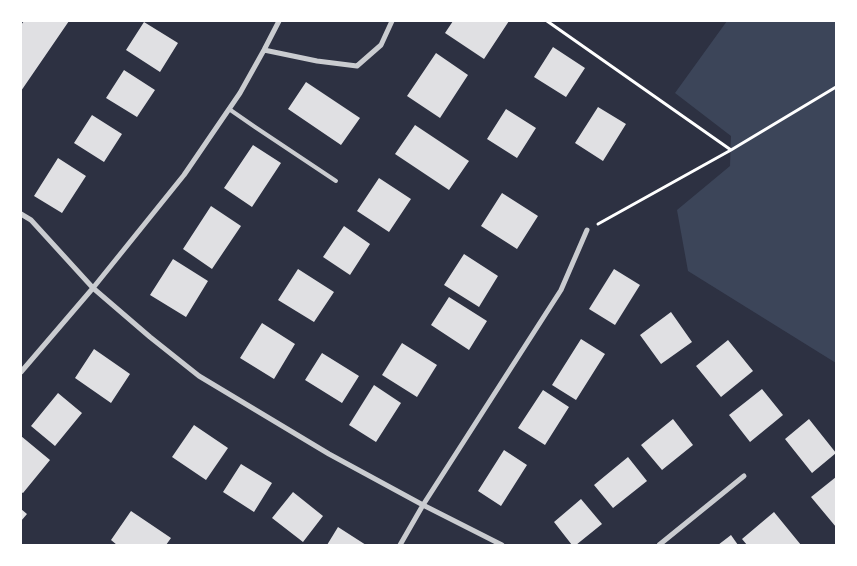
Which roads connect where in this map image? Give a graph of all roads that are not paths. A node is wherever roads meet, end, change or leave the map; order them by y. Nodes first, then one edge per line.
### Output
1 (278, 21) edge
2 (392, 21) edge
3 (264, 50) junction
4 (229, 108) junction
5 (336, 181) dead end
6 (21, 214) edge
7 (587, 230) road end
8 (93, 288) junction
9 (21, 372) edge
10 (744, 476) dead end
11 (423, 505) junction
12 (400, 545) edge
13 (502, 545) edge
14 (659, 545) edge

1 - 3 street
2 - 3 street
3 - 4 street
4 - 5 lane
4 - 8 street
6 - 8 street
7 - 11 street
8 - 9 street
8 - 11 street
10 - 14 street
11 - 12 street
11 - 13 street

